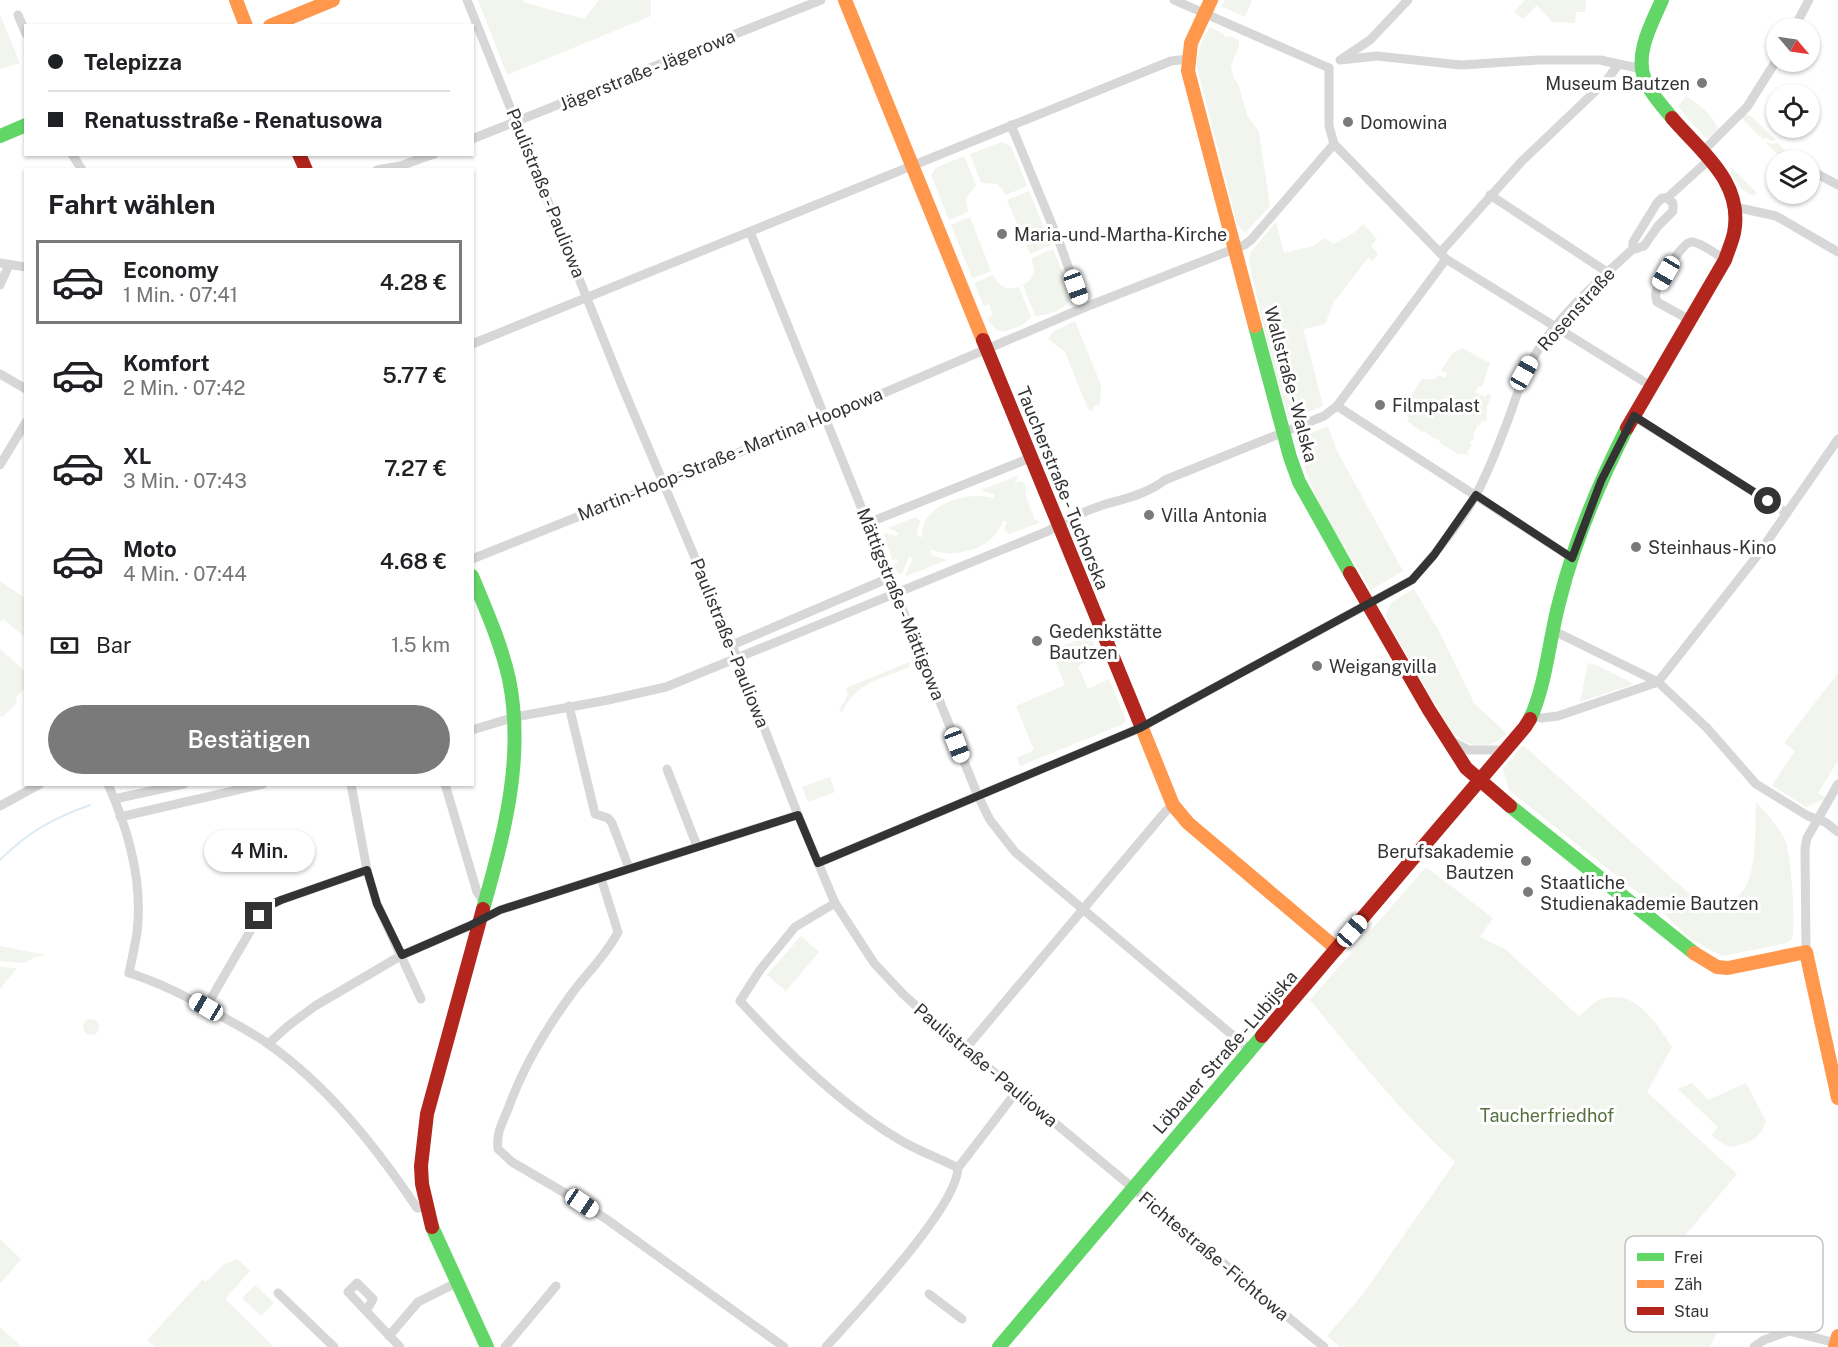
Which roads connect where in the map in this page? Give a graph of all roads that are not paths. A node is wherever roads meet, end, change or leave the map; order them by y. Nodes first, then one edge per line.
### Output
1 (236, 0) edge
2 (333, 0) edge
3 (467, 0) edge
4 (821, 0) edge
5 (845, 0) edge
6 (1174, 0) edge
7 (1211, 0) edge
8 (1408, 0) edge
9 (1662, 0) edge
10 (1809, 0) edge
11 (1204, 14) junction
12 (18, 15) dead end
13 (1799, 18) edge
14 (245, 24) edge
15 (275, 24) edge
16 (24, 28) edge
17 (1370, 40) junction
18 (1377, 56) junction
19 (1186, 59) junction
20 (1340, 60) junction
21 (1618, 65) junction
22 (1329, 68) junction
23 (1642, 69) junction
24 (1769, 72) edge
25 (517, 121) junction
26 (1011, 125) junction
27 (24, 126) edge
28 (0, 136) edge
29 (474, 138) edge
30 (1334, 144) junction
31 (1707, 154) junction
32 (428, 156) edge
33 (912, 166) junction
34 (388, 168) edge
35 (1820, 175) edge
36 (1838, 185) edge
37 (1490, 195) junction
38 (1667, 198) junction
39 (1735, 207) junction
40 (750, 232) junction
41 (1634, 248) junction
42 (1236, 249) junction
43 (1838, 252) edge
44 (1443, 256) junction
45 (1725, 260) junction
46 (5, 264) edge
47 (24, 267) edge
48 (1607, 272) junction
49 (0, 285) edge
50 (588, 297) junction
51 (1083, 308) junction
52 (1690, 320) junction
53 (1555, 328) junction
54 (474, 343) edge
55 (987, 348) junction
56 (0, 374) edge
57 (1651, 386) junction
58 (24, 388) edge
59 (1337, 406) junction
60 (1634, 416) junction
61 (825, 418) junction
62 (24, 425) edge
63 (1284, 432) junction
64 (1838, 438) edge
65 (1030, 458) junction
66 (0, 465) edge
67 (664, 482) junction
68 (1476, 495) junction
69 (1787, 513) junction
70 (868, 523) junction
71 (1057, 525) junction
72 (474, 558) edge
73 (1572, 558) junction
74 (889, 578) junction
75 (474, 581) edge
76 (896, 593) junction
77 (1367, 604) junction
78 (1551, 635) junction
79 (732, 645) junction
80 (737, 658) junction
81 (1658, 682) junction
82 (569, 706) junction
83 (1532, 716) junction
84 (515, 717) junction
85 (1140, 728) junction
86 (474, 729) edge
87 (1445, 737) junction
88 (1505, 750) junction
89 (668, 769) dead end
90 (1479, 781) junction
91 (1838, 784) edge
92 (36, 786) edge
93 (109, 786) edge
94 (175, 786) edge
95 (254, 786) edge
96 (351, 786) edge
97 (446, 786) edge
98 (978, 796) junction
99 (114, 799) junction
100 (1173, 805) junction
101 (0, 806) edge
102 (798, 815) junction
103 (120, 817) junction
104 (1817, 819) junction
105 (1838, 832) edge
106 (697, 846) junction
107 (818, 863) junction
108 (629, 868) junction
109 (367, 870) junction
110 (601, 878) junction
111 (484, 902) junction
112 (835, 903) junction
113 (1083, 910) junction
114 (479, 921) junction
115 (1337, 949) junction
116 (1806, 951) junction
117 (402, 955) junction
118 (421, 999) dead end
119 (206, 1007) junction
120 (268, 1044) junction
121 (966, 1048) junction
122 (1250, 1050) junction
123 (1017, 1091) junction
124 (1838, 1098) edge
125 (958, 1168) junction
126 (1132, 1188) junction
127 (426, 1207) junction
128 (458, 1282) junction
129 (556, 1286) dead end
130 (278, 1293) dead end
131 (929, 1294) dead end
132 (366, 1311) dead end
133 (962, 1319) dead end
134 (1786, 1332) edge
135 (1793, 1332) edge
136 (388, 1336) junction
137 (1836, 1342) edge
138 (334, 1347) edge
139 (400, 1347) edge
140 (487, 1347) edge
141 (505, 1347) edge
142 (784, 1347) edge
143 (826, 1347) edge
144 (999, 1347) edge
145 (1324, 1347) edge
146 (1754, 1347) edge

1 - 14 street
2 - 15 street
3 - 25 street, Paulistraße - Pauliowa
4 - 25 street, Jägerstraße - Jägerowa
5 - 33 street
6 - 11 street
7 - 11 street
8 - 17 street
9 - 23 street
10 - 13 street
11 - 19 street
11 - 22 street
12 - 16 street
17 - 18 street
17 - 20 street
18 - 20 street
18 - 21 street
19 - 26 street
19 - 42 street, Wallstraße - Walska
20 - 22 street
21 - 23 street
21 - 37 street
22 - 30 street
23 - 31 street
24 - 31 street
25 - 29 street, Jägerstraße - Jägerowa
25 - 50 street, Paulistraße - Pauliowa
26 - 33 street
26 - 51 street
27 - 28 street
30 - 42 street, Martin-Hoop-Straße - Martina Hoopowa
30 - 44 street
31 - 38 street
31 - 39 street
32 - 34 street
33 - 40 street
33 - 55 street, Taucherstraße - Tuchorska
35 - 36 street
37 - 44 street
37 - 48 street
38 - 41 street
38 - 41 street, Rosenstraße
39 - 43 street
39 - 45 street
40 - 50 street
40 - 61 street, Mättigstraße - Mättigowa
41 - 48 street, Rosenstraße
42 - 51 street, Martin-Hoop-Straße - Martina Hoopowa
42 - 63 street, Wallstraße - Walska
44 - 53 street
44 - 59 street
45 - 52 street
45 - 52 street
46 - 47 street
46 - 49 street
48 - 53 street, Rosenstraße
50 - 54 street
50 - 67 street, Paulistraße - Pauliowa
51 - 55 street, Martin-Hoop-Straße - Martina Hoopowa
52 - 57 street
53 - 57 street
53 - 68 street, Rosenstraße
55 - 61 street, Martin-Hoop-Straße - Martina Hoopowa
55 - 65 street, Taucherstraße - Tuchorska
56 - 58 street
57 - 60 street
59 - 63 street
59 - 68 street
60 - 69 street
60 - 73 street
61 - 67 street, Martin-Hoop-Straße - Martina Hoopowa
61 - 70 street, Mättigstraße - Mättigowa
62 - 66 street
63 - 71 street
63 - 77 street, Wallstraße - Walska
64 - 69 street
65 - 70 street
65 - 71 street, Taucherstraße - Tuchorska
67 - 72 street, Martin-Hoop-Straße - Martina Hoopowa
67 - 79 street, Paulistraße - Pauliowa
68 - 73 street
68 - 77 street, Rosenstraße
69 - 81 street
70 - 74 street, Mättigstraße - Mättigowa
71 - 76 street
71 - 85 street, Taucherstraße - Tuchorska
73 - 78 street
74 - 76 street, Mättigstraße - Mättigowa
74 - 79 street
75 - 84 street
76 - 80 street
76 - 98 street, Mättigstraße - Mättigowa
77 - 85 street, Rosenstraße
77 - 87 street, Wallstraße - Walska
78 - 81 street
78 - 83 street
79 - 80 street, Paulistraße - Pauliowa
80 - 82 street
80 - 102 street, Paulistraße - Pauliowa
81 - 83 street
81 - 104 street
82 - 84 street
82 - 108 street
83 - 88 street, Löbauer Straße - Lubijska
84 - 86 street
84 - 111 street
85 - 98 street, Rosenstraße
85 - 100 street, Taucherstraße - Tuchorska
87 - 88 street
87 - 90 street, Wallstraße - Walska
88 - 90 street, Löbauer Straße - Lubijska
89 - 106 street
90 - 115 street, Löbauer Straße - Lubijska
90 - 116 street, Wallstraße - Walska
91 - 104 street
92 - 101 street
93 - 99 street
94 - 99 street
95 - 103 street
96 - 109 street
97 - 111 street
98 - 107 street, Rosenstraße
98 - 113 street, Mättigstraße - Mättigowa
99 - 103 street
100 - 113 street
100 - 115 street, Taucherstraße - Tuchorska
102 - 106 street
102 - 107 street, Paulistraße - Pauliowa
103 - 119 street
104 - 105 street
104 - 116 street
106 - 108 street
107 - 112 street, Paulistraße - Pauliowa
108 - 110 street
109 - 117 street
109 - 119 street
110 - 114 street
110 - 142 street
111 - 114 street
112 - 121 street, Paulistraße - Pauliowa
112 - 125 street
113 - 121 street
113 - 122 street, Mättigstraße - Mättigowa
114 - 117 street
114 - 127 street
115 - 122 street, Löbauer Straße - Lubijska
116 - 124 street
117 - 118 street
117 - 120 street
119 - 120 street
120 - 127 street
121 - 123 street, Paulistraße - Pauliowa
122 - 126 street, Löbauer Straße - Lubijska
123 - 125 street
123 - 126 street, Paulistraße - Pauliowa
125 - 143 street
126 - 144 street, Löbauer Straße - Lubijska
126 - 145 street, Fichtestraße -Fichtowa
127 - 128 street
128 - 136 street
128 - 140 street
129 - 141 street
130 - 138 street
131 - 133 street
132 - 136 street
134 - 146 street
135 - 137 street
136 - 139 street

